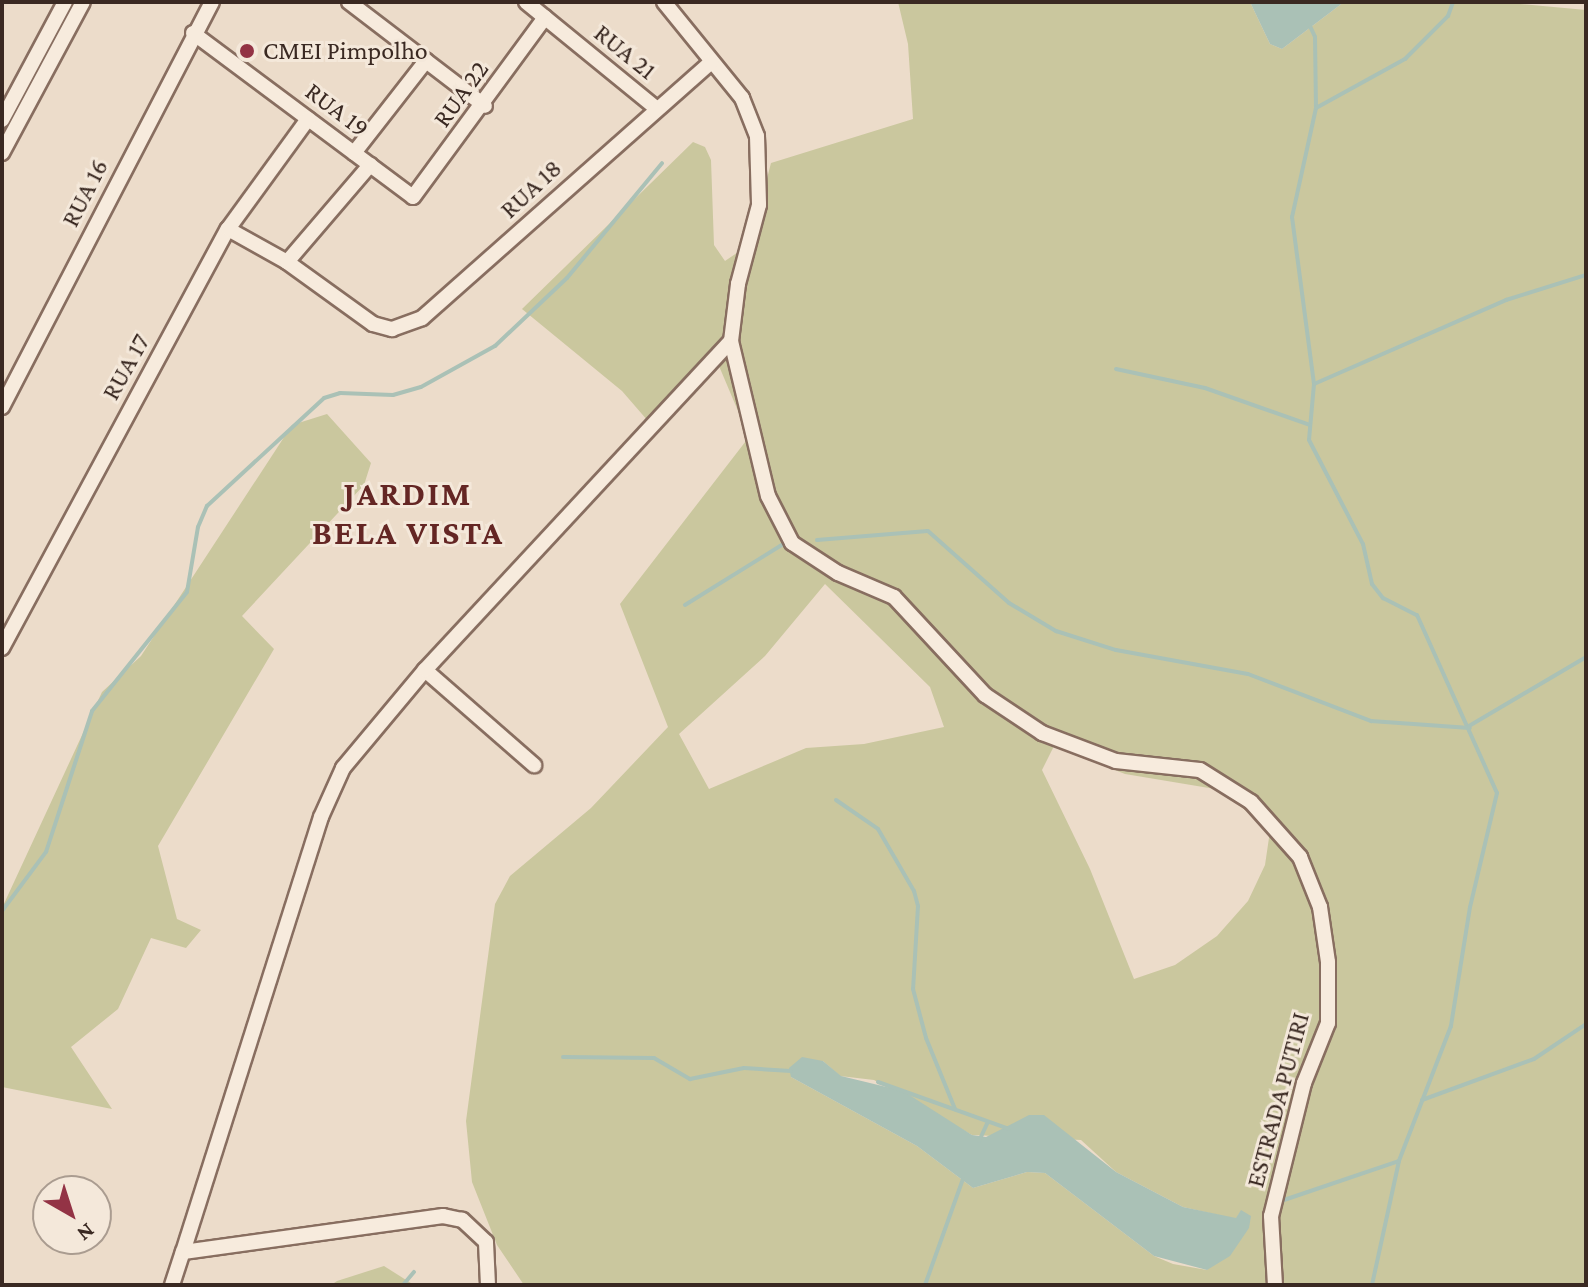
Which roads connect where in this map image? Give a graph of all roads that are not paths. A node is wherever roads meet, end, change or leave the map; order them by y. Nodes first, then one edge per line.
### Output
1 (65, 2) edge
2 (83, 2) edge
3 (212, 2) edge
4 (349, 2) edge
5 (526, 2) edge
6 (664, 2) edge
7 (545, 17) junction
8 (193, 33) junction
9 (426, 61) junction
10 (711, 62) junction
11 (485, 106) junction
12 (657, 109) junction
13 (308, 119) junction
14 (2, 120) edge
15 (2, 153) edge
16 (354, 153) junction
17 (370, 165) junction
18 (413, 197) joint
19 (228, 229) junction
20 (287, 262) junction
21 (731, 341) junction
22 (2, 407) edge
23 (2, 648) edge
24 (425, 670) junction
25 (534, 765) dead end
26 (183, 1252) junction
27 (172, 1285) edge
28 (488, 1285) edge
29 (1275, 1285) edge

1 - 14 street
2 - 15 street
3 - 8 street, RUA 16
4 - 9 street
5 - 7 street, RUA 21
6 - 10 street, ESTRADA PUTIRI
7 - 11 street, RUA 22
7 - 12 street, RUA 21
8 - 13 street, RUA 19
8 - 22 street, RUA 16
9 - 11 street
9 - 16 street
10 - 12 street, RUA 18
10 - 21 street, ESTRADA PUTIRI
11 - 18 street, RUA 22
12 - 20 street, RUA 18
13 - 16 street, RUA 19
13 - 19 street, RUA 17
16 - 17 street, RUA 19
17 - 18 street, RUA 19
17 - 20 street
19 - 20 street
19 - 23 street, RUA 17
21 - 24 street
21 - 29 street, ESTRADA PUTIRI
24 - 25 street
24 - 26 street
26 - 27 street
26 - 28 street

